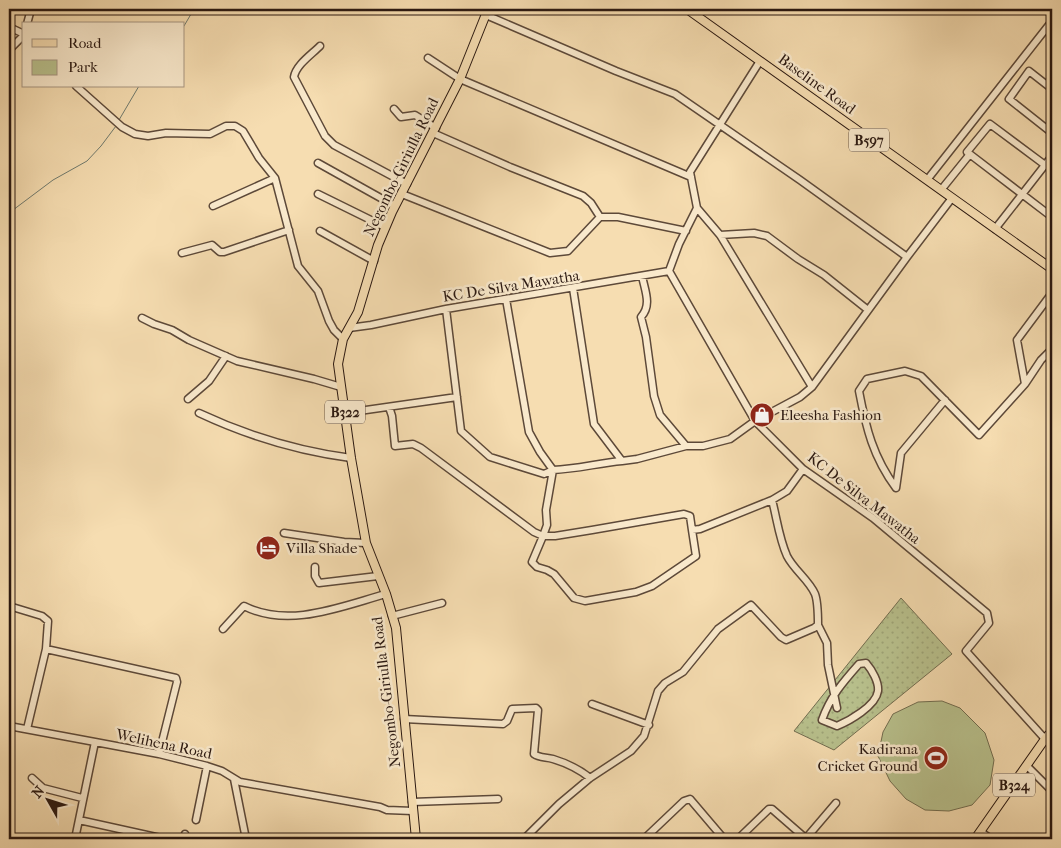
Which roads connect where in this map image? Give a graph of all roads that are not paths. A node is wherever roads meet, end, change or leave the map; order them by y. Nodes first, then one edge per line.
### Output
1 (31, 9) edge
2 (687, 9) edge
3 (487, 12) edge
4 (1052, 21) edge
5 (28, 22) edge
6 (9, 27) edge
7 (22, 34) edge
8 (22, 37) edge
9 (320, 46) dead end
10 (9, 50) edge
11 (428, 58) dead end
12 (760, 61) junction
13 (460, 79) junction
14 (78, 88) edge
15 (1052, 89) edge
16 (394, 109) dead end
17 (720, 125) junction
18 (435, 130) junction
19 (1052, 133) edge
20 (970, 154) junction
21 (1052, 156) edge
22 (318, 163) dead end
23 (1045, 165) junction
24 (691, 177) junction
25 (275, 178) junction
26 (926, 180) junction
27 (407, 184) junction
28 (941, 190) junction
29 (318, 194) dead end
30 (402, 194) junction
31 (1022, 194) junction
32 (952, 198) junction
33 (213, 206) dead end
34 (395, 206) junction
35 (697, 208) junction
36 (600, 217) junction
37 (1052, 217) edge
38 (385, 228) junction
39 (995, 229) junction
40 (289, 230) junction
41 (320, 231) dead end
42 (686, 231) junction
43 (720, 235) junction
44 (182, 253) dead end
45 (907, 257) junction
46 (374, 261) junction
47 (1052, 269) edge
48 (669, 271) junction
49 (642, 276) junction
50 (573, 288) junction
51 (1052, 295) edge
52 (506, 299) junction
53 (446, 309) junction
54 (868, 310) junction
55 (142, 318) dead end
56 (349, 328) junction
57 (343, 339) junction
58 (1052, 349) edge
59 (226, 356) junction
60 (1025, 384) junction
61 (341, 387) junction
62 (812, 387) junction
63 (457, 397) junction
64 (188, 399) dead end
65 (945, 400) junction
66 (389, 407) junction
67 (199, 413) dead end
68 (345, 413) junction
69 (755, 421) junction
70 (686, 446) junction
71 (351, 458) junction
72 (622, 460) junction
73 (553, 470) junction
74 (803, 470) junction
75 (772, 500) junction
76 (692, 530) junction
77 (284, 532) dead end
78 (543, 536) junction
79 (366, 543) junction
80 (315, 567) dead end
81 (378, 576) junction
82 (386, 594) junction
83 (442, 603) dead end
84 (9, 606) edge
85 (392, 616) junction
86 (818, 624) junction
87 (223, 630) dead end
88 (46, 649) junction
89 (834, 694) junction
90 (592, 704) dead end
91 (837, 708) dead end
92 (404, 720) junction
93 (648, 725) junction
94 (9, 726) edge
95 (27, 729) junction
96 (1052, 731) edge
97 (1045, 739) junction
98 (95, 742) junction
99 (159, 754) junction
100 (207, 766) junction
101 (1027, 766) junction
102 (32, 778) dead end
103 (590, 778) junction
104 (234, 779) junction
105 (1052, 791) edge
106 (82, 798) junction
107 (498, 800) dead end
108 (412, 802) junction
109 (836, 803) dead end
110 (413, 811) junction
111 (79, 820) junction
112 (196, 820) dead end
113 (981, 832) junction
114 (75, 839) edge
115 (165, 839) edge
116 (246, 839) edge
117 (416, 839) edge
118 (524, 839) edge
119 (644, 839) edge
120 (724, 839) edge
121 (738, 839) edge
122 (975, 839) edge
123 (991, 839) edge

1 - 5 street
2 - 12 main road, Baseline Road / B597
3 - 13 main road, Negombo-Giriulla Road / B322
3 - 17 street
4 - 26 street
6 - 7 street
8 - 10 street
9 - 27 street
11 - 13 street
12 - 17 street
12 - 26 main road, Baseline Road / B597
13 - 18 main road, Negombo-Giriulla Road / B322
13 - 24 street
14 - 25 street
15 - 19 street
16 - 18 street
17 - 24 street
17 - 45 street
18 - 27 main road, Negombo-Giriulla Road / B322
18 - 36 street
20 - 23 street
20 - 28 street
20 - 31 street
21 - 23 street
22 - 34 street
23 - 31 street
24 - 35 street
25 - 33 street
25 - 40 street
26 - 28 main road, Baseline Road / B597
27 - 30 main road, Negombo-Giriulla Road / B322
28 - 32 main road, Baseline Road / B597
29 - 38 street
30 - 34 main road, Negombo-Giriulla Road / B322
30 - 36 street
31 - 37 street
31 - 39 street
32 - 39 main road, Baseline Road / B597
32 - 45 street
34 - 38 main road, Negombo-Giriulla Road / B322
35 - 42 street
35 - 43 street
36 - 42 street
38 - 46 main road, Negombo-Giriulla Road / B322
39 - 47 main road, Baseline Road / B597
40 - 44 street
40 - 57 street
41 - 46 street
42 - 48 street
43 - 54 street
43 - 62 street
45 - 54 street
46 - 56 main road, Negombo-Giriulla Road / B322
48 - 49 street, KC De Silva Mawatha
48 - 69 street, KC De Silva Mawatha
49 - 50 street, KC De Silva Mawatha
49 - 70 street
50 - 52 street, KC De Silva Mawatha
50 - 72 street
51 - 60 street
52 - 53 street, KC De Silva Mawatha
52 - 73 street
53 - 56 street, KC De Silva Mawatha
53 - 63 street
54 - 62 street
55 - 59 street
56 - 57 main road, Negombo-Giriulla Road / B322
57 - 61 main road, Negombo-Giriulla Road / B322
58 - 60 street
59 - 61 street
59 - 64 street
60 - 65 street
61 - 68 main road, Negombo-Giriulla Road / B322
62 - 69 street
63 - 66 street
63 - 73 street
65 - 65 street
66 - 68 street
66 - 78 street
67 - 71 street
68 - 71 main road, Negombo-Giriulla Road / B322
69 - 70 street
69 - 74 street, KC De Silva Mawatha
70 - 72 street
71 - 79 main road, Negombo-Giriulla Road / B322
72 - 73 street
73 - 78 street
74 - 75 street
74 - 97 street, KC De Silva Mawatha
75 - 76 street
75 - 86 street
76 - 78 street
76 - 78 street
77 - 79 street
79 - 81 main road, Negombo-Giriulla Road / B322
80 - 81 street
81 - 82 main road, Negombo-Giriulla Road / B322
82 - 85 main road, Negombo-Giriulla Road / B322
82 - 87 street
83 - 85 street
84 - 88 street
85 - 92 main road, Negombo-Giriulla Road / B322
86 - 89 street
86 - 93 street
88 - 95 street
88 - 99 street
89 - 89 street
89 - 91 street
90 - 93 street
92 - 103 street
92 - 108 main road, Negombo-Giriulla Road / B322
93 - 103 street
94 - 95 street
95 - 98 street
96 - 97 main road, B324
97 - 101 main road, B324
98 - 99 street, Welihena Road
98 - 106 street, Welihena Road
99 - 100 street, Welihena Road
100 - 104 street, Welihena Road
100 - 112 street
101 - 105 street
101 - 113 main road, B324
102 - 106 street
103 - 118 street
104 - 110 street, Welihena Road
104 - 116 street
106 - 111 street, Welihena Road
107 - 108 street
108 - 110 main road, Negombo-Giriulla Road / B322
109 - 121 street
110 - 117 main road, Negombo-Giriulla Road / B322
111 - 114 street, Welihena Road
111 - 115 street
113 - 122 main road, B324
113 - 123 street
119 - 120 street

